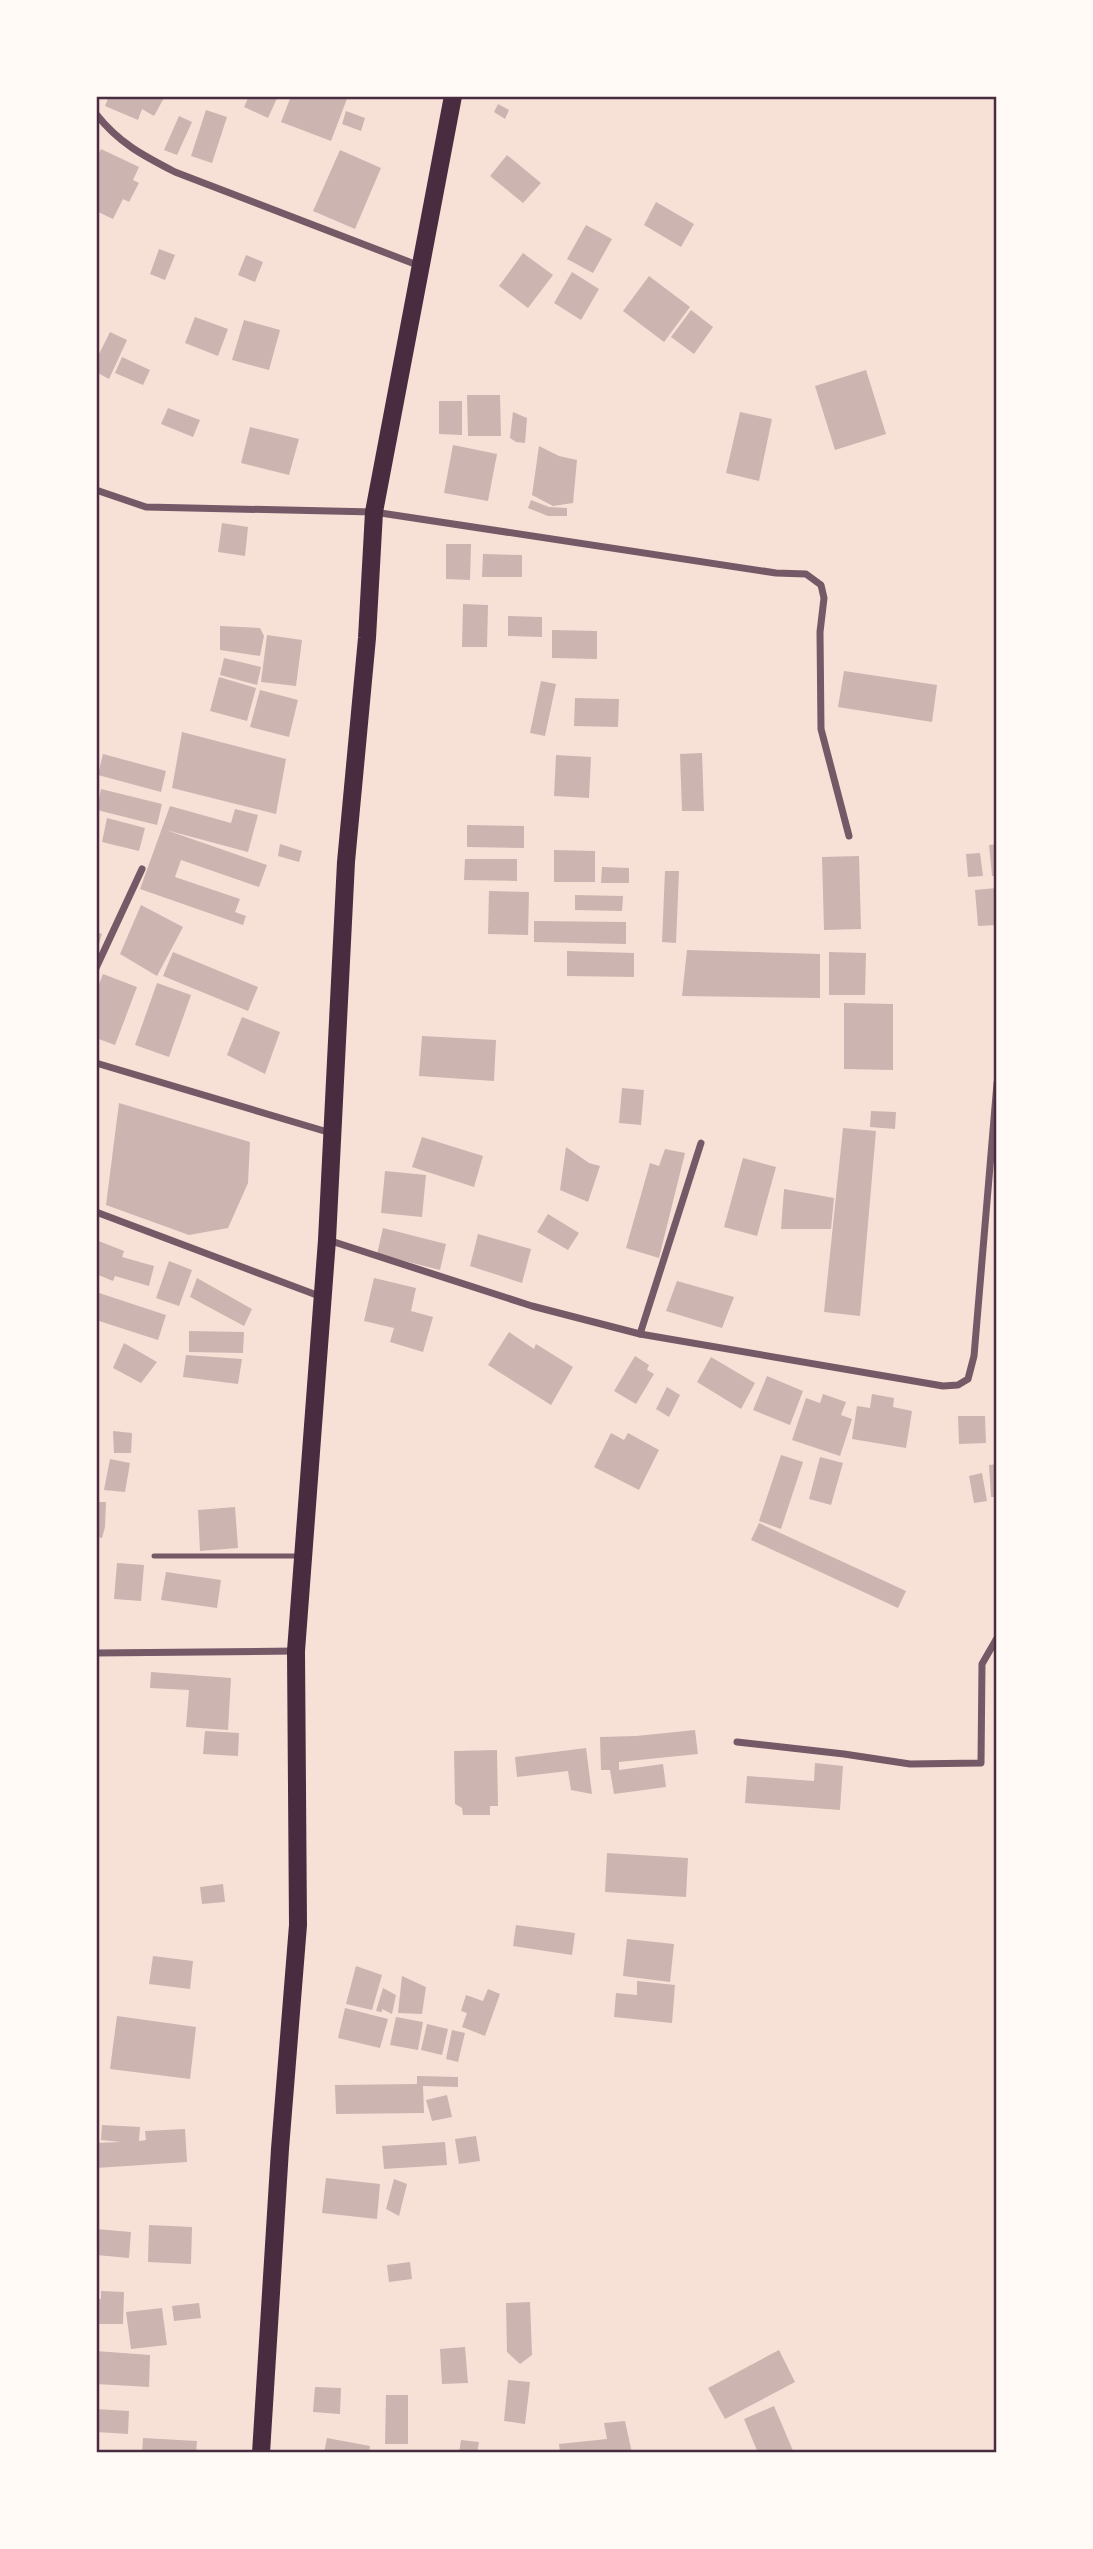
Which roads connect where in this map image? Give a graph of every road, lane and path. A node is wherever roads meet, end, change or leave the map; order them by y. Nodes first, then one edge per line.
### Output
1 (453, 96) edge
2 (96, 114) edge
3 (421, 266) junction
4 (96, 490) edge
5 (374, 512) junction
6 (849, 836) dead end
7 (142, 869) dead end
8 (96, 968) edge
9 (96, 1063) edge
10 (997, 1083) edge
11 (331, 1133) junction
12 (701, 1143) dead end
13 (96, 1212) edge
14 (327, 1240) junction
15 (322, 1297) junction
16 (640, 1334) junction
17 (154, 1556) dead end
18 (303, 1556) junction
19 (997, 1638) edge
20 (296, 1651) junction
21 (96, 1653) edge
22 (737, 1742) dead end
23 (261, 2453) edge

1 - 3 main road
2 - 3 street
3 - 5 main road
4 - 5 street
5 - 6 street
5 - 11 main road
7 - 8 street
9 - 11 street
10 - 16 street
11 - 14 main road
12 - 16 street
13 - 15 street
14 - 15 main road
14 - 16 street
15 - 18 main road
17 - 18 lane
18 - 20 main road
19 - 22 street
20 - 21 street
20 - 23 main road

